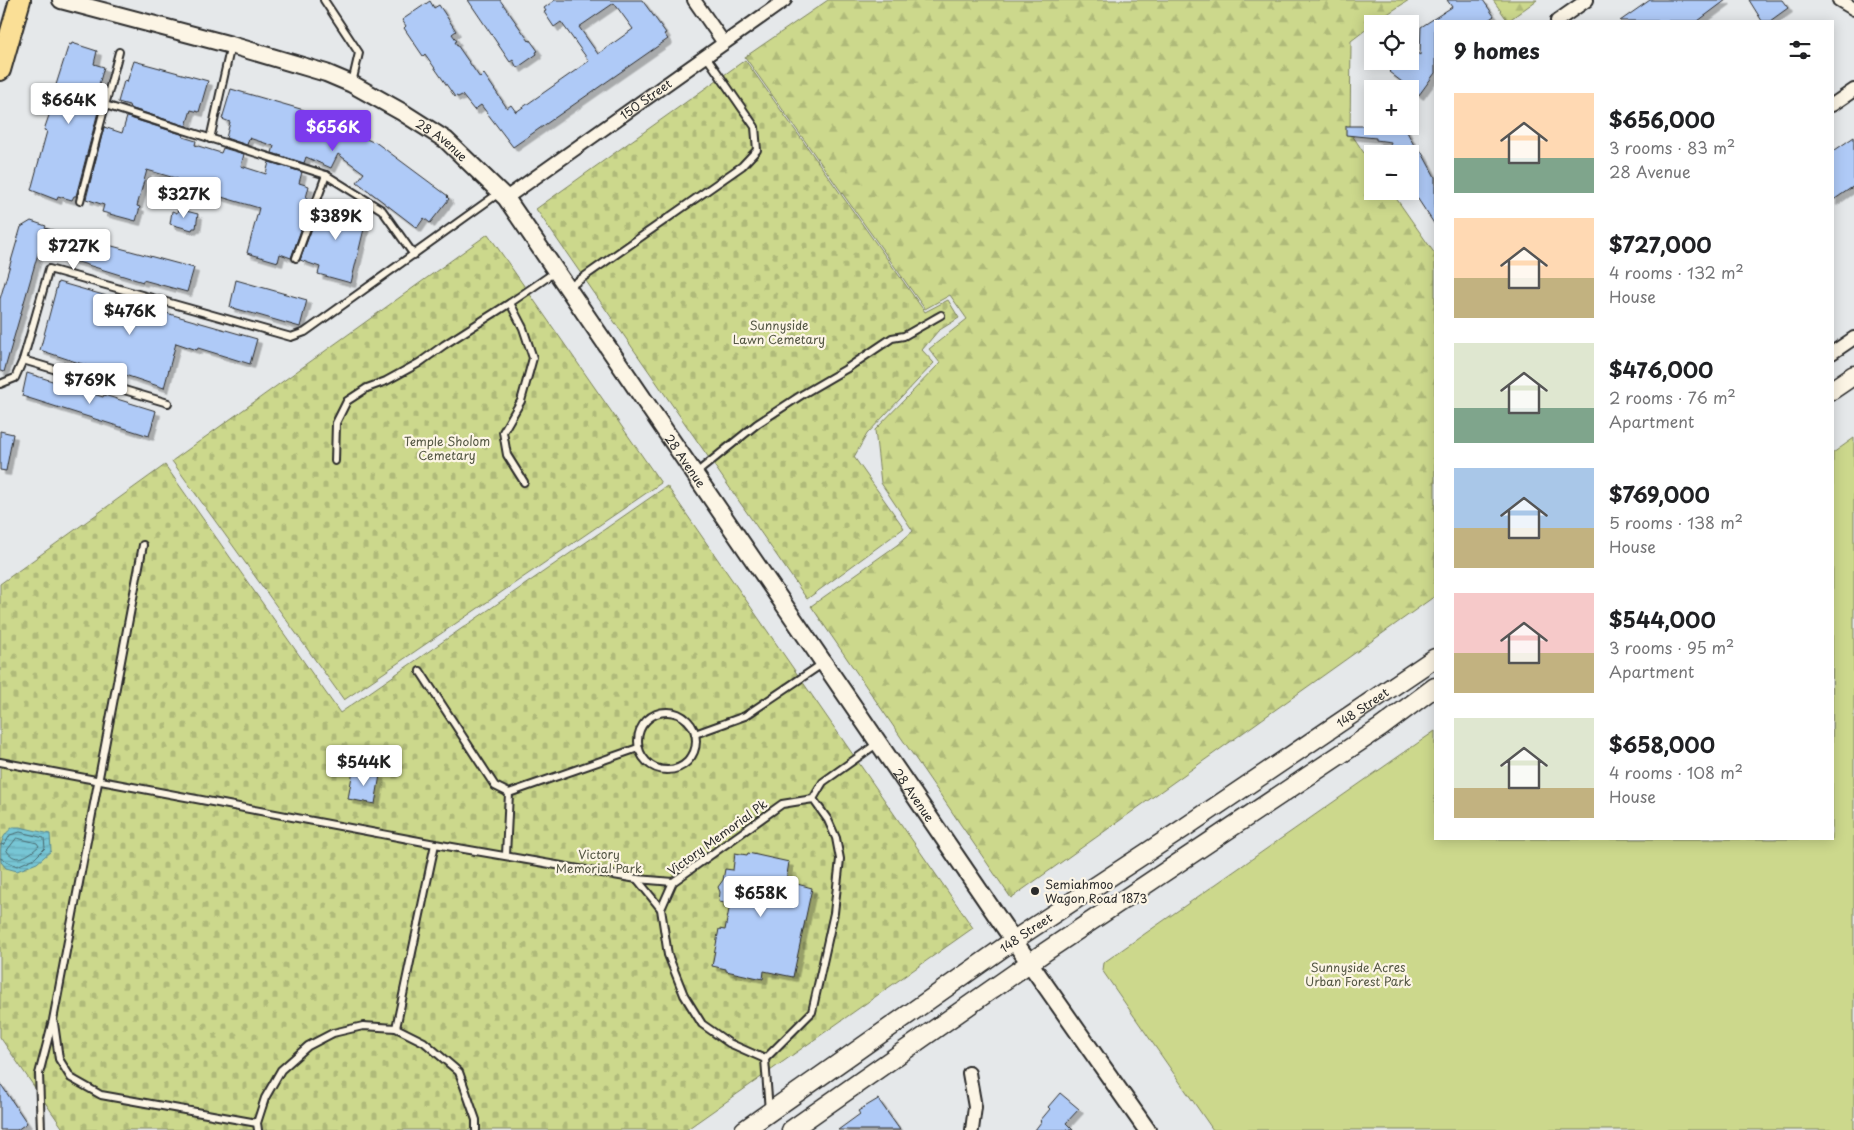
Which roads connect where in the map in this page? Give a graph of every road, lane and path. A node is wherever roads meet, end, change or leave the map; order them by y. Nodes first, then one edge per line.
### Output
1 (20, 0) edge
2 (61, 0) edge
3 (324, 0) edge
4 (694, 0) edge
5 (785, 0) edge
6 (1588, 0) edge
7 (1839, 0) edge
8 (1854, 9) edge
9 (1558, 20) edge
10 (724, 43) junction
11 (232, 45) junction
12 (119, 52) dead end
13 (706, 56) junction
14 (0, 70) edge
15 (352, 84) junction
16 (1854, 90) edge
17 (1834, 104) edge
18 (105, 106) junction
19 (210, 139) junction
20 (326, 175) junction
21 (503, 195) junction
22 (80, 201) dead end
23 (414, 255) junction
24 (296, 258) dead end
25 (556, 271) junction
26 (568, 288) junction
27 (510, 303) junction
28 (941, 315) dead end
29 (1854, 338) edge
30 (1834, 352) edge
31 (23, 360) junction
32 (1854, 375) edge
33 (0, 384) edge
34 (1834, 389) edge
35 (168, 403) dead end
36 (335, 461) dead end
37 (696, 474) junction
38 (524, 482) dead end
39 (143, 545) dead end
40 (1434, 659) edge
41 (825, 662) junction
42 (420, 671) dead end
43 (1434, 688) edge
44 (695, 734) junction
45 (879, 743) junction
46 (638, 748) junction
47 (0, 762) edge
48 (98, 780) junction
49 (509, 793) junction
50 (814, 799) junction
51 (436, 844) junction
52 (506, 855) junction
53 (637, 879) junction
54 (673, 882) junction
55 (661, 909) junction
56 (1014, 940) junction
57 (1030, 962) junction
58 (53, 1020) junction
59 (396, 1028) junction
60 (765, 1059) junction
61 (969, 1073) dead end
62 (769, 1113) junction
63 (257, 1122) junction
64 (41, 1130) edge
65 (258, 1130) edge
66 (476, 1130) edge
67 (744, 1130) edge
68 (791, 1130) edge
69 (972, 1130) edge
70 (1147, 1130) edge

1 - 14 main road
2 - 11 street, 28 Avenue
3 - 15 lane
4 - 10 street
5 - 10 street, 150 Street
6 - 9 street
7 - 8 street
10 - 13 street, 150 Street
11 - 15 street, 28 Avenue
11 - 19 lane
12 - 18 lane
13 - 21 street, 150 Street
13 - 26 lane
15 - 21 street, 28 Avenue
16 - 17 street
18 - 19 lane
18 - 22 lane
19 - 20 lane
20 - 23 lane
20 - 24 lane
21 - 23 lane
21 - 25 street, 28 Avenue
23 - 31 lane
25 - 26 street, 28 Avenue
25 - 27 lane
26 - 37 street, 28 Avenue
27 - 36 lane
27 - 38 lane
28 - 37 lane
29 - 30 street
31 - 33 lane
31 - 35 lane
32 - 34 main road
37 - 41 street, 28 Avenue
39 - 48 lane
40 - 56 main road, 148 Street
41 - 44 lane
41 - 45 street, 28 Avenue
42 - 49 lane
43 - 57 main road
44 - 46 lane
44 - 46 lane
45 - 50 lane
45 - 56 street, 28 Avenue
46 - 49 lane
47 - 48 lane
48 - 51 lane
48 - 58 lane
49 - 52 lane
50 - 54 lane, Victory Memorial Pk
50 - 60 lane
51 - 52 lane
51 - 59 lane
52 - 53 lane
53 - 54 lane
53 - 55 lane
54 - 55 lane, Victory Memorial Pk
55 - 60 lane
56 - 57 street, 28 Avenue
56 - 62 main road, 148 Street
57 - 68 main road
57 - 70 street, 28 Avenue
58 - 63 lane
58 - 64 lane
59 - 63 lane
59 - 66 lane
60 - 62 lane
61 - 69 street
62 - 67 main road, 148 Street
63 - 65 lane

